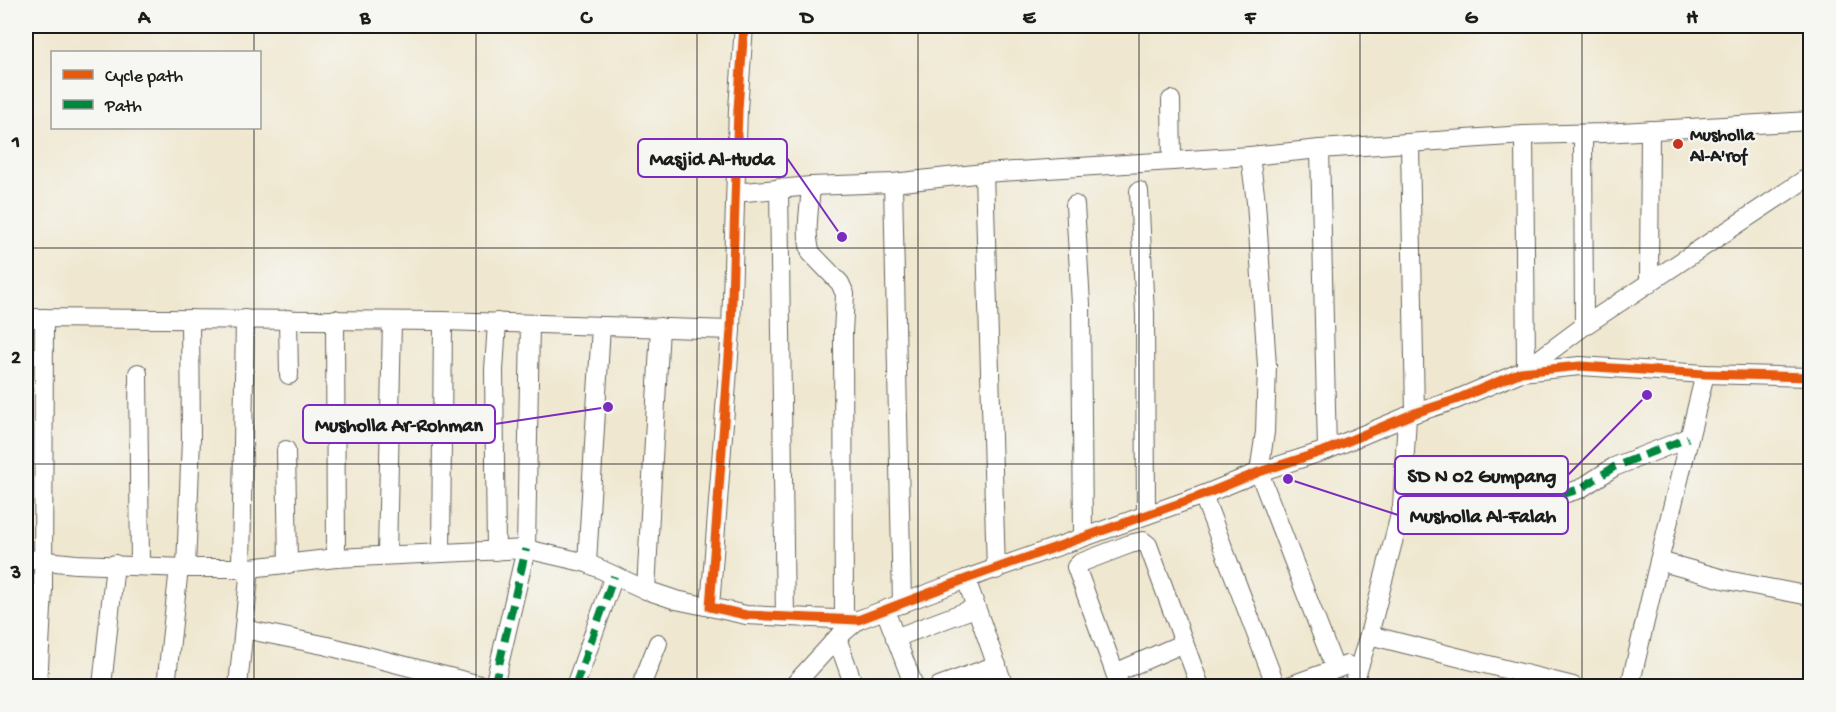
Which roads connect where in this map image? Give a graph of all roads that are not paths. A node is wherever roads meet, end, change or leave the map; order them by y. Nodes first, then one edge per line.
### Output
1 (744, 26) edge
2 (1171, 100) dead end
3 (1810, 121) edge
4 (1650, 130) junction
5 (1583, 134) junction
6 (1524, 135) junction
7 (1410, 144) junction
8 (1320, 149) junction
9 (1250, 156) junction
10 (1172, 161) junction
11 (984, 173) junction
12 (1810, 176) edge
13 (893, 183) junction
14 (811, 186) junction
15 (780, 188) junction
16 (737, 190) junction
17 (1139, 191) dead end
18 (1075, 205) dead end
19 (1649, 284) junction
20 (35, 318) edge
21 (190, 319) junction
22 (245, 319) junction
23 (288, 319) junction
24 (335, 319) junction
25 (392, 321) junction
26 (443, 321) junction
27 (496, 322) junction
28 (530, 324) junction
29 (601, 326) junction
30 (1584, 326) junction
31 (660, 327) junction
32 (731, 330) junction
33 (1524, 369) junction
34 (138, 373) dead end
35 (1705, 374) junction
36 (289, 375) dead end
37 (1810, 376) edge
38 (1411, 414) junction
39 (1688, 438) junction
40 (286, 450) dead end
41 (1327, 450) junction
42 (1259, 472) junction
43 (1203, 495) junction
44 (1402, 507) junction
45 (1146, 515) junction
46 (1091, 535) junction
47 (526, 549) junction
48 (496, 551) junction
49 (441, 553) junction
50 (1107, 553) junction
51 (387, 555) junction
52 (336, 558) junction
53 (34, 560) edge
54 (1659, 561) junction
55 (587, 563) junction
56 (115, 564) junction
57 (288, 564) junction
58 (140, 566) junction
59 (182, 568) junction
60 (246, 568) junction
61 (996, 570) junction
62 (614, 576) junction
63 (966, 579) junction
64 (646, 590) junction
65 (1810, 597) edge
66 (710, 607) junction
67 (894, 607) junction
68 (975, 608) junction
69 (784, 617) junction
70 (851, 620) junction
71 (244, 629) junction
72 (1369, 635) junction
73 (837, 638) junction
74 (895, 638) junction
75 (658, 643) dead end
76 (1184, 643) junction
77 (1360, 661) junction
78 (997, 665) junction
79 (1335, 669) junction
80 (1118, 680) edge
81 (1535, 683) edge
82 (796, 685) edge
83 (39, 687) edge
84 (102, 687) edge
85 (166, 687) edge
86 (238, 687) edge
87 (484, 687) edge
88 (494, 687) edge
89 (575, 687) edge
90 (641, 687) edge
91 (854, 687) edge
92 (914, 687) edge
93 (939, 687) edge
94 (1004, 687) edge
95 (1200, 687) edge
96 (1276, 687) edge
97 (1289, 687) edge
98 (1353, 687) edge
99 (1573, 687) edge
100 (1630, 687) edge

1 - 16 street
2 - 10 street
3 - 4 street
4 - 5 street
4 - 19 street
5 - 6 street
5 - 30 street
6 - 7 street
6 - 33 street
7 - 8 street
7 - 38 street
8 - 9 street
8 - 41 street
9 - 10 street
9 - 42 street
10 - 11 street
11 - 13 street
11 - 61 street
12 - 19 street
13 - 14 street
13 - 67 street
14 - 15 street
14 - 70 street
15 - 16 street
15 - 69 street
16 - 32 street
17 - 45 street
18 - 46 street
19 - 30 street
20 - 21 street
20 - 53 street
21 - 22 street
21 - 59 street
22 - 23 street
22 - 60 street
23 - 24 street
23 - 36 street
24 - 25 street
24 - 52 street
25 - 26 street
25 - 51 street
26 - 27 street
26 - 49 street
27 - 28 street
27 - 48 street
28 - 29 street
28 - 47 street
29 - 31 street
29 - 55 street
30 - 33 street
31 - 32 street
31 - 64 street
32 - 66 street
33 - 35 street
33 - 38 street
34 - 58 street
35 - 37 street
35 - 39 street
38 - 41 street
38 - 44 street
39 - 44 street
39 - 54 street
40 - 57 street
41 - 42 street
42 - 43 street
42 - 79 street
43 - 45 street
43 - 96 street
44 - 72 street
45 - 46 street
46 - 50 street
46 - 61 street
47 - 48 street
47 - 55 street
47 - 88 street
48 - 49 street
49 - 51 street
50 - 76 street
50 - 80 street
51 - 52 street
52 - 57 street
53 - 56 street
53 - 83 street
54 - 65 street
54 - 100 street
55 - 62 street
56 - 58 street
56 - 84 street
57 - 60 street
58 - 59 street
59 - 60 street
59 - 85 street
60 - 71 street
61 - 63 street
62 - 64 street
62 - 89 street
63 - 67 street
63 - 68 street
64 - 66 street
66 - 69 street
67 - 70 street
67 - 74 street
68 - 74 street
68 - 78 street
69 - 70 street
70 - 73 street
71 - 86 street
71 - 87 street
72 - 77 street
72 - 81 street
73 - 82 street
73 - 91 street
74 - 92 street
75 - 90 street
76 - 80 street
76 - 95 street
77 - 79 street
77 - 98 street
78 - 93 street
78 - 94 street
79 - 97 street
81 - 99 street

